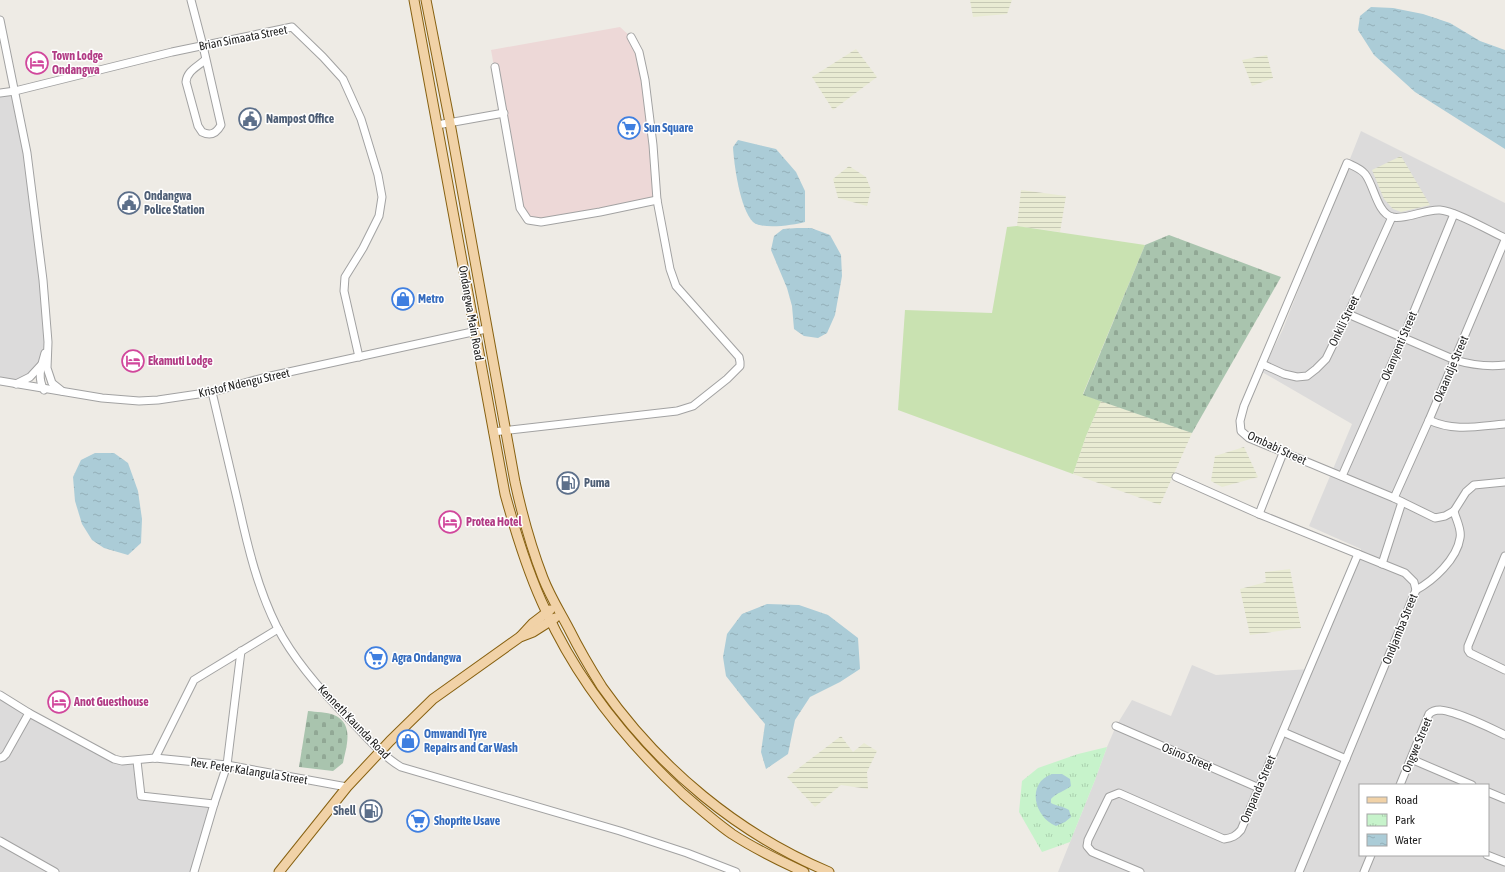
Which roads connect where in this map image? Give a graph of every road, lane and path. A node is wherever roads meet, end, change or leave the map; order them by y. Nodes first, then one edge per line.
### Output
1 (191, 0) edge
2 (414, 0) edge
3 (426, 0) edge
4 (0, 20) edge
5 (631, 37) dead end
6 (203, 46) junction
7 (205, 60) junction
8 (495, 67) dead end
9 (14, 91) junction
10 (0, 94) edge
11 (504, 114) junction
12 (450, 123) junction
13 (437, 125) junction
14 (657, 200) junction
15 (1454, 214) junction
16 (1392, 217) junction
17 (1505, 239) edge
18 (1348, 314) junction
19 (486, 329) junction
20 (474, 332) junction
21 (1403, 338) junction
22 (48, 342) junction
23 (359, 357) junction
24 (1455, 360) junction
25 (42, 363) junction
26 (1262, 364) junction
27 (1505, 365) edge
28 (0, 381) edge
29 (16, 384) junction
30 (44, 390) junction
31 (212, 392) junction
32 (64, 393) junction
33 (1429, 420) junction
34 (1505, 424) edge
35 (505, 430) junction
36 (494, 432) junction
37 (1283, 453) junction
38 (1342, 476) junction
39 (1176, 477) dead end
40 (1505, 482) edge
41 (1394, 498) junction
42 (1402, 502) junction
43 (1454, 511) junction
44 (1260, 514) junction
45 (1358, 554) junction
46 (1505, 556) edge
47 (1382, 564) junction
48 (1416, 590) junction
49 (558, 610) junction
50 (548, 616) junction
51 (278, 629) junction
52 (241, 651) junction
53 (1505, 670) edge
54 (0, 695) edge
55 (29, 713) junction
56 (1116, 726) dead end
57 (1283, 732) junction
58 (1505, 735) edge
59 (381, 752) junction
60 (0, 758) edge
61 (155, 758) junction
62 (1346, 759) junction
63 (1411, 760) junction
64 (137, 761) junction
65 (227, 765) junction
66 (1400, 784) edge
67 (1470, 784) edge
68 (348, 787) junction
69 (1259, 788) junction
70 (1489, 792) edge
71 (1505, 799) edge
72 (214, 804) junction
73 (0, 841) edge
74 (1371, 856) edge
75 (1489, 856) edge
76 (1505, 862) edge
77 (55, 872) edge
78 (194, 872) edge
79 (279, 872) edge
80 (736, 872) edge
81 (804, 872) edge
82 (829, 872) edge
83 (1140, 872) edge
84 (1299, 872) edge
85 (1364, 872) edge

1 - 6 street
2 - 13 main road, Ondangwa Main Road
3 - 12 main road, Ondangwa Main Road
4 - 9 street
5 - 14 street
6 - 7 street
6 - 9 street, Brian Simaata Street
6 - 23 street, Brian Simaata Street
7 - 7 street
8 - 11 street
9 - 10 street, Brian Simaata Street
9 - 22 street
11 - 12 street
11 - 14 street
12 - 13 street
12 - 19 main road, Ondangwa Main Road
13 - 20 main road, Ondangwa Main Road
14 - 35 street
15 - 16 street
15 - 17 street
15 - 21 street, Okanyenti Street
16 - 18 street, Onkili Street
16 - 26 street, Ombabi Street
17 - 24 street, Okaandje Street
18 - 21 street
18 - 26 street, Onkili Street
19 - 20 street, Kristof Ndengu Street
19 - 35 main road, Ondangwa Main Road
20 - 23 street, Kristof Ndengu Street
20 - 36 main road, Ondangwa Main Road
21 - 24 street
21 - 38 street, Okanyenti Street
22 - 25 street
22 - 32 street
23 - 31 street, Kristof Ndengu Street
24 - 27 street
24 - 33 street, Okaandje Street
25 - 29 street
25 - 30 street
26 - 37 street, Ombabi Street
28 - 29 street, Kristof Ndengu Street
29 - 30 street, Kristof Ndengu Street
30 - 32 street, Kristof Ndengu Street
31 - 32 street, Kristof Ndengu Street
31 - 51 street, Kenneth Kaunda Road
33 - 34 street
33 - 41 street, Okaandje Street
35 - 36 street
35 - 49 main road, Ondangwa Main Road
36 - 50 main road, Ondangwa Main Road
37 - 38 street, Ombabi Street
37 - 44 street
38 - 41 street, Ombabi Street
39 - 44 street, Ondjamba Street
40 - 43 street
41 - 42 street, Ombabi Street
42 - 43 street, Ombabi Street
42 - 47 street
43 - 48 street
44 - 45 street, Ondjamba Street
45 - 47 street, Ondjamba Street
45 - 57 street, Ompanda Street
46 - 53 street
47 - 48 street, Ondjamba Street
48 - 62 street, Ondjamba Street
49 - 50 main road
49 - 82 main road, Ondangwa Main Road
50 - 59 main road
50 - 81 main road, Ondangwa Main Road
51 - 52 street
51 - 59 street, Kenneth Kaunda Road
52 - 61 street
52 - 65 street
54 - 55 street, Rev. Peter Kalangula Street
55 - 60 street
55 - 64 street, Rev. Peter Kalangula Street
56 - 69 street, Osino Street
57 - 62 street
57 - 69 street, Ompanda Street
58 - 63 street, Ongwe Street
59 - 68 main road
59 - 80 street, Kenneth Kaunda Road
61 - 64 street, Rev. Peter Kalangula Street
61 - 65 street, Rev. Peter Kalangula Street
62 - 84 street, Ondjamba Street
63 - 66 street, Ongwe Street
63 - 67 street
64 - 72 street
65 - 68 street, Rev. Peter Kalangula Street
65 - 72 street
68 - 79 main road
69 - 83 street, Ompanda Street
70 - 71 street
72 - 78 street
73 - 77 street
74 - 85 street
75 - 76 street

